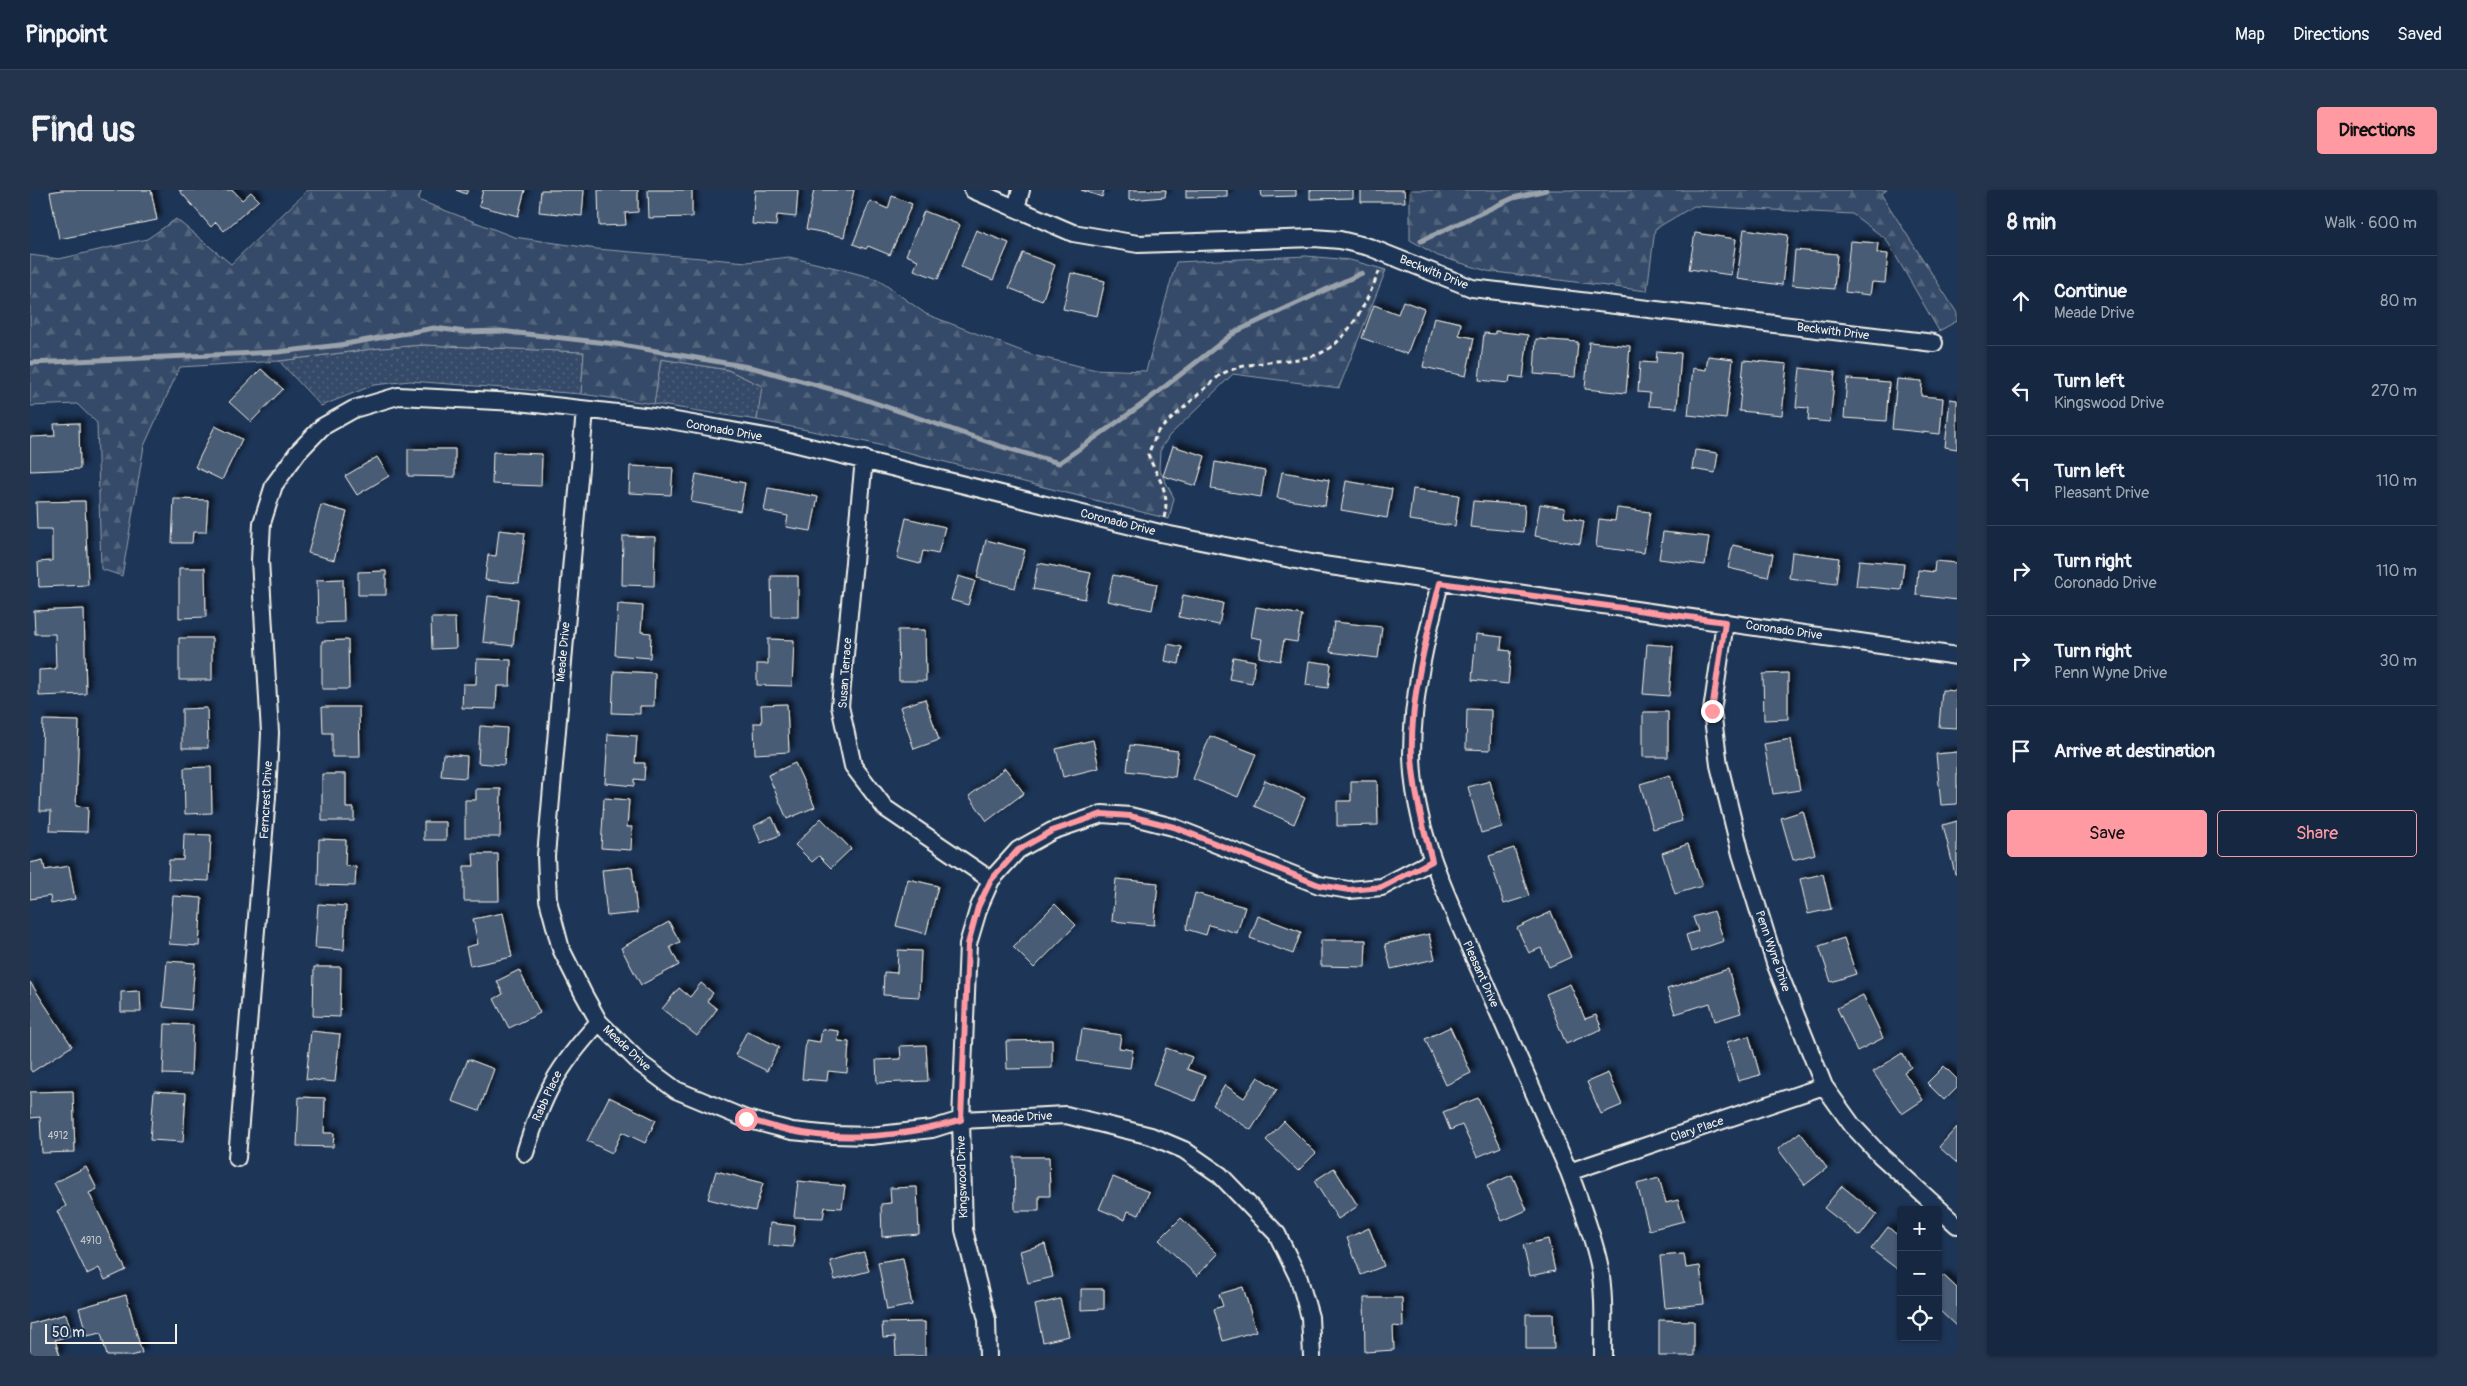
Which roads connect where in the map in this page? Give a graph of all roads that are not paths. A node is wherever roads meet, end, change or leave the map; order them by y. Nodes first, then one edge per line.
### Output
1 (972, 190) edge
2 (1022, 190) edge
3 (1016, 208) junction
4 (1934, 343) dead end
5 (585, 410) junction
6 (298, 452) joint
7 (864, 459) junction
8 (1440, 583) junction
9 (1725, 622) junction
10 (1957, 656) edge
11 (1432, 861) junction
12 (991, 880) junction
13 (599, 1022) junction
14 (1824, 1086) junction
15 (961, 1120) junction
16 (524, 1153) dead end
17 (236, 1158) dead end
18 (1569, 1172) junction
19 (1957, 1225) edge
20 (988, 1356) edge
21 (1312, 1356) edge
22 (1603, 1356) edge

1 - 3 street, Beckwith Drive
2 - 3 street
3 - 4 street, Beckwith Drive
5 - 6 street, Coronado Drive
5 - 7 street, Coronado Drive
5 - 13 street, Meade Drive
6 - 17 street, Ferncrest Drive
7 - 8 street, Coronado Drive
7 - 12 street, Susan Terrace
8 - 9 street, Coronado Drive
8 - 11 street, Pleasant Drive
9 - 10 street, Coronado Drive
9 - 14 street, Penn Wyne Drive
11 - 12 street, Kingswood Drive
11 - 18 street, Pleasant Drive
12 - 15 street, Kingswood Drive
13 - 15 street, Meade Drive
13 - 16 street, Rabb Place
14 - 18 street, Clary Place
14 - 19 street, Penn Wyne Drive
15 - 20 street, Kingswood Drive
15 - 21 street, Meade Drive
18 - 22 street, Pleasant Drive

